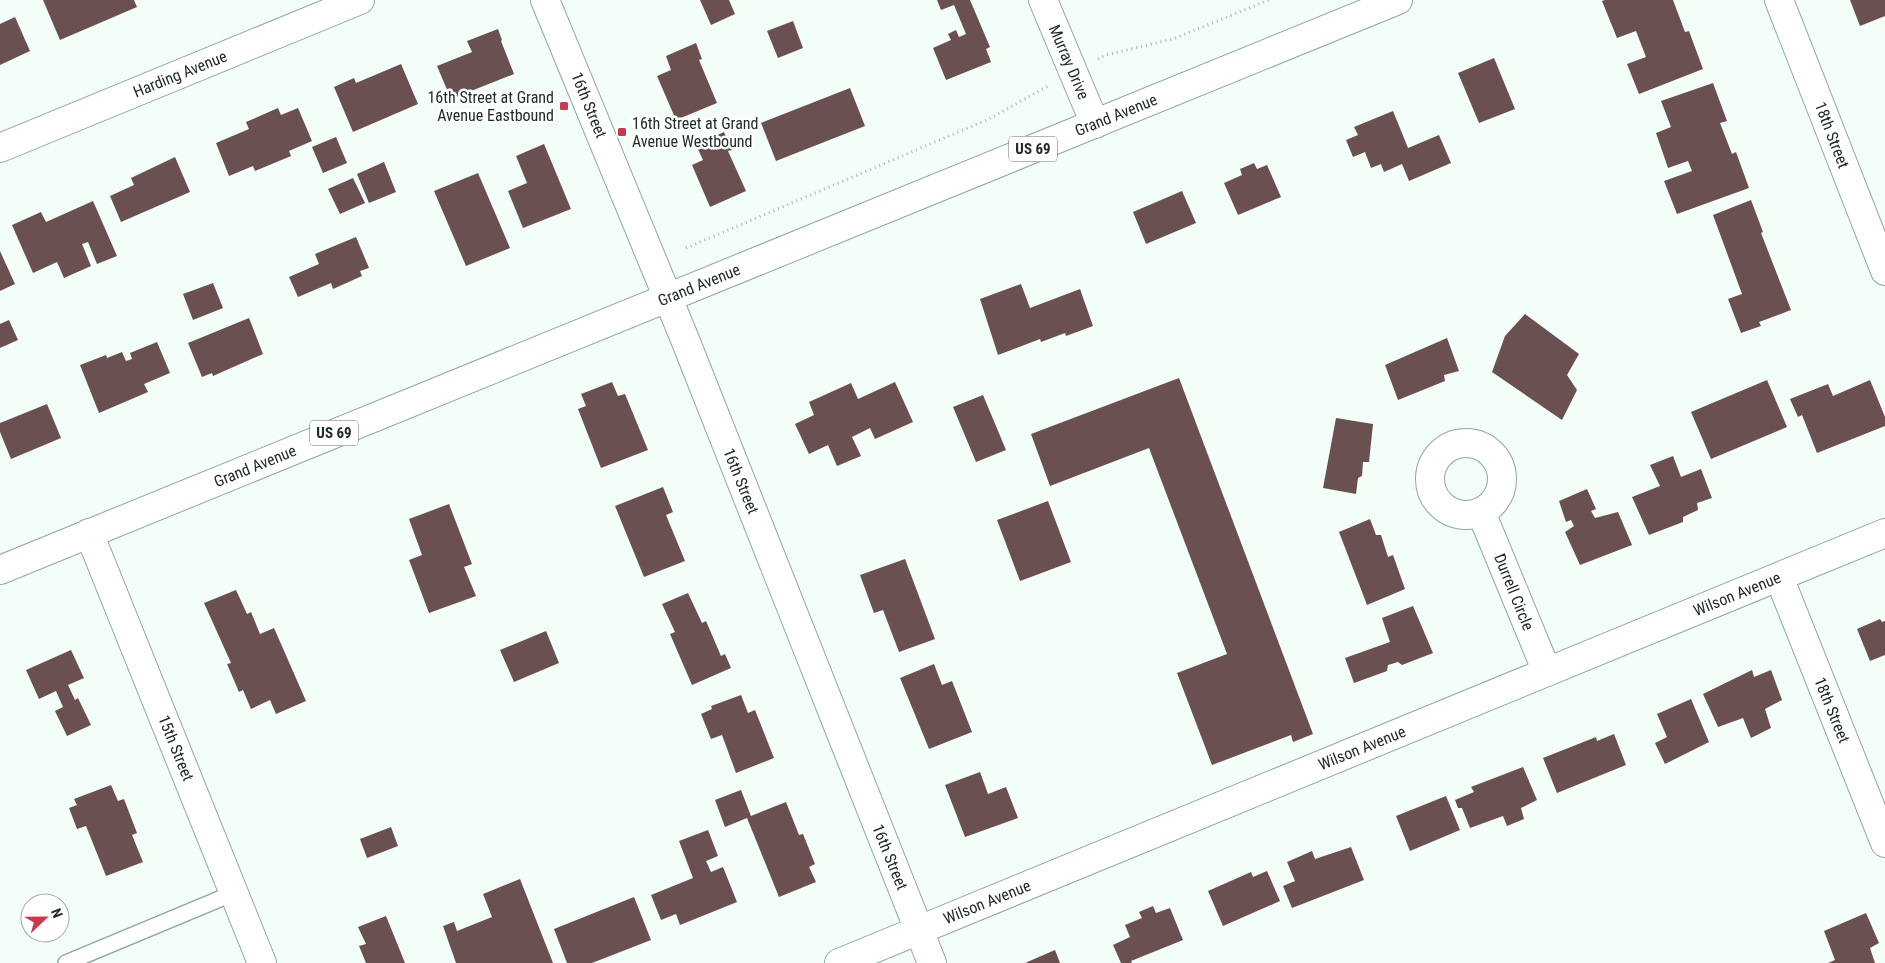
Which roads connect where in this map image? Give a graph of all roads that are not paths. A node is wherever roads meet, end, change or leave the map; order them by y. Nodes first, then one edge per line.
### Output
1 (360, 0) edge
2 (545, 0) edge
3 (1043, 0) edge
4 (1398, 0) edge
5 (1780, 0) edge
6 (1095, 124) junction
7 (0, 148) edge
8 (1885, 270) edge
9 (668, 298) junction
10 (1480, 512) dead end
11 (89, 533) junction
12 (1885, 533) edge
13 (0, 570) edge
14 (1779, 577) junction
15 (1547, 672) junction
16 (1885, 843) edge
17 (234, 893) junction
18 (919, 930) junction
19 (66, 963) edge
20 (262, 963) edge
21 (839, 963) edge
22 (932, 963) edge

1 - 7 street, Harding Avenue
2 - 9 street, 16th Street
3 - 6 street, Murray Drive
4 - 6 street, Grand Avenue / US 69
5 - 8 street, 18th Street
6 - 9 street, Grand Avenue / US 69
9 - 11 street, Grand Avenue / US 69
9 - 18 street, 16th Street
10 - 15 street, Durrell Circle
11 - 13 street, Grand Avenue / US 69
11 - 17 street, 15th Street
12 - 14 street, Wilson Avenue
14 - 15 street, Wilson Avenue
14 - 16 street, 18th Street
15 - 18 street, Wilson Avenue
17 - 19 lane
17 - 20 street, 15th Street
18 - 21 street, Wilson Avenue
18 - 22 street, 16th Street

